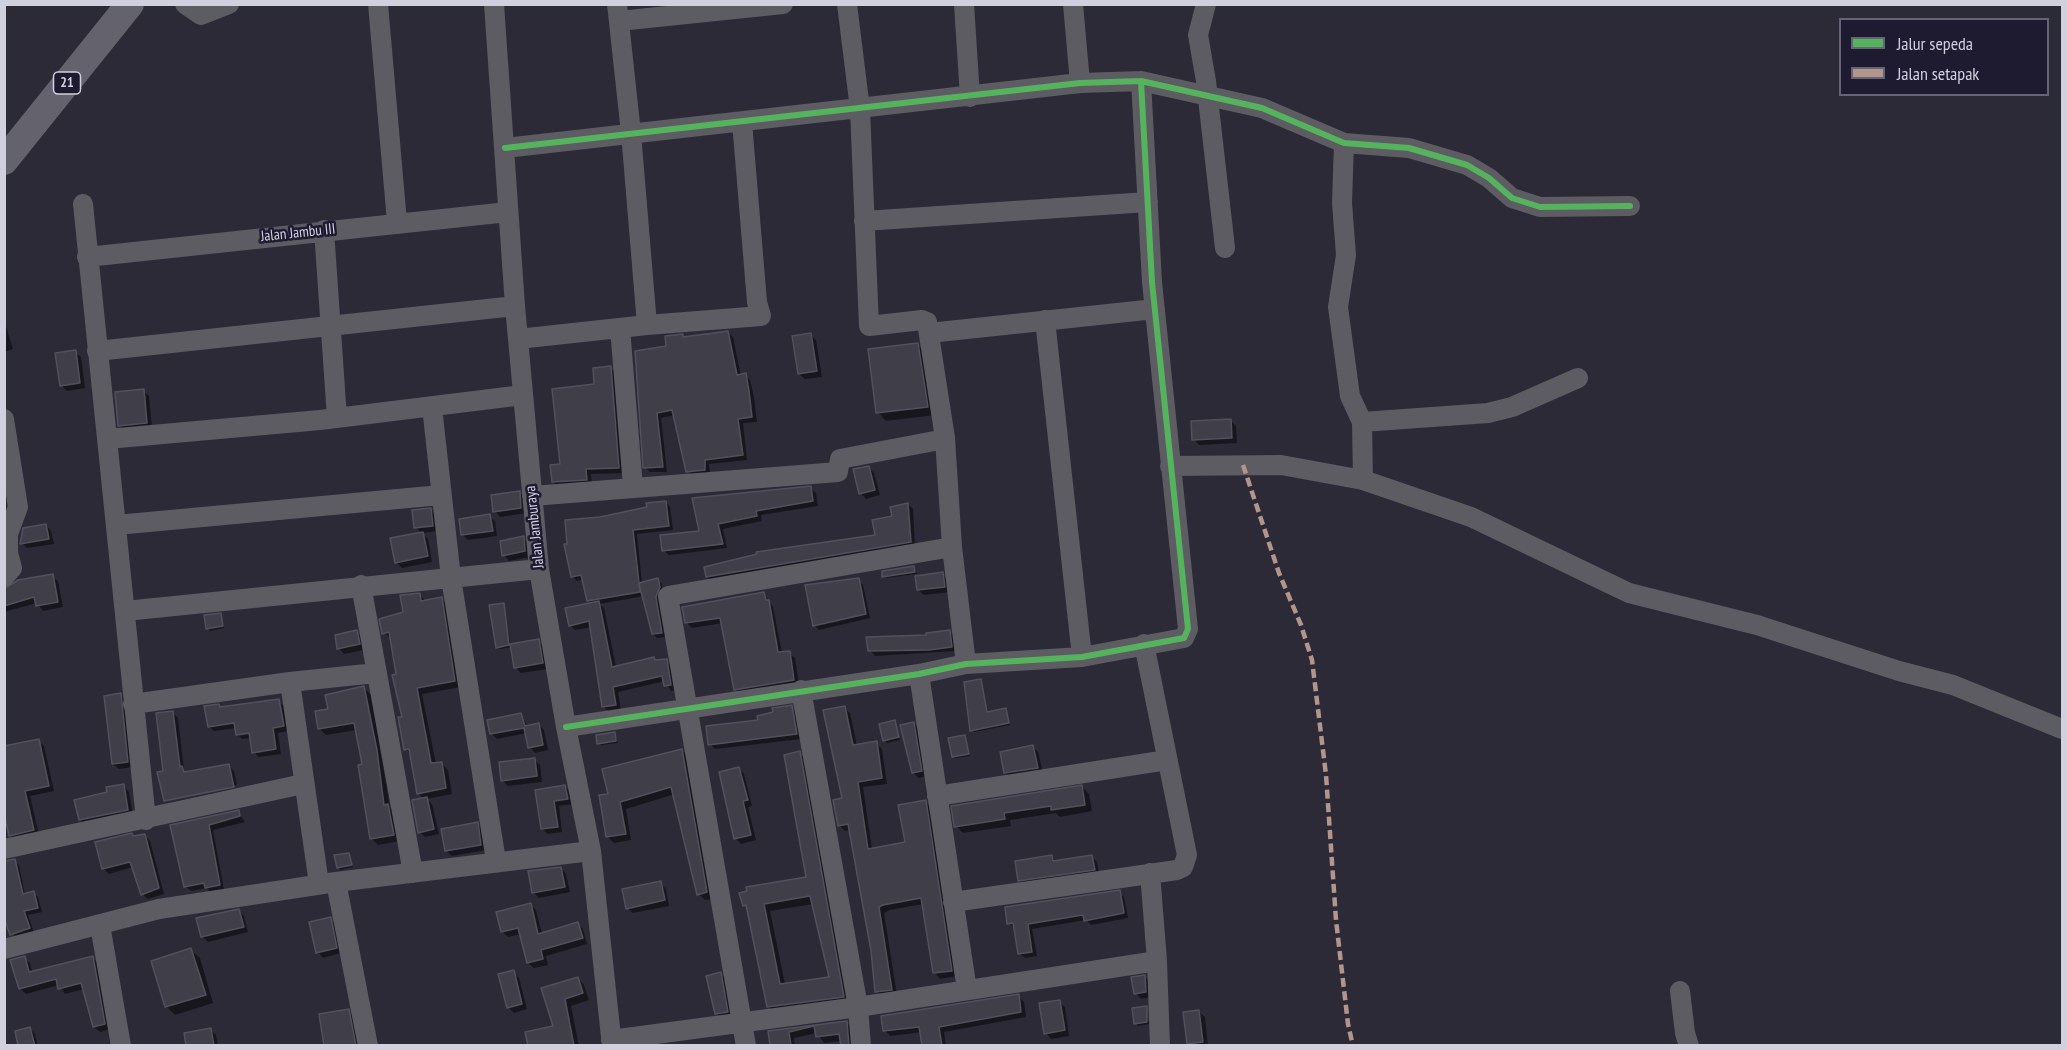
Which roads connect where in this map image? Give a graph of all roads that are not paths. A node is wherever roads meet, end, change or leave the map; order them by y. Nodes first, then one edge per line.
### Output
1 (130, 4) edge
2 (185, 4) edge
3 (229, 4) edge
4 (378, 4) edge
5 (494, 4) edge
6 (783, 4) edge
7 (847, 4) edge
8 (964, 4) edge
9 (1073, 4) edge
10 (1206, 4) edge
11 (618, 13) edge
12 (1141, 81) junction
13 (1080, 83) junction
14 (1208, 94) junction
15 (970, 97) junction
16 (860, 109) junction
17 (742, 122) junction
18 (631, 133) junction
19 (1344, 143) junction
20 (505, 148) junction
21 (4, 161) edge
22 (1148, 202) junction
23 (83, 204) dead end
24 (1630, 206) dead end
25 (508, 212) junction
26 (864, 221) junction
27 (397, 222) junction
28 (324, 230) junction
29 (1225, 248) dead end
30 (87, 257) junction
31 (515, 306) junction
32 (1155, 309) junction
33 (1045, 320) junction
34 (647, 325) junction
35 (330, 326) junction
36 (620, 328) junction
37 (929, 333) junction
38 (518, 339) junction
39 (97, 351) junction
40 (1578, 378) dead end
41 (523, 395) junction
42 (432, 407) junction
43 (337, 418) junction
44 (4, 419) edge
45 (1362, 422) junction
46 (107, 439) junction
47 (945, 439) junction
48 (1170, 466) junction
49 (1363, 480) junction
50 (633, 487) junction
51 (441, 495) junction
52 (532, 496) junction
53 (116, 525) junction
54 (952, 547) junction
55 (539, 569) junction
56 (4, 577) edge
57 (451, 578) junction
58 (362, 585) junction
59 (125, 611) junction
60 (1144, 644) junction
61 (1082, 657) junction
62 (966, 664) junction
63 (376, 673) junction
64 (919, 674) junction
65 (290, 682) junction
66 (801, 690) junction
67 (133, 704) junction
68 (686, 709) junction
69 (566, 727) junction
70 (2062, 729) edge
71 (1167, 760) junction
72 (303, 784) junction
73 (937, 796) junction
74 (146, 820) junction
75 (4, 849) edge
76 (591, 851) junction
77 (496, 861) junction
78 (413, 873) junction
79 (1150, 873) junction
80 (327, 883) junction
81 (953, 902) junction
82 (100, 925) junction
83 (4, 949) edge
84 (1157, 961) junction
85 (967, 990) junction
86 (1680, 991) dead end
87 (858, 1006) junction
88 (743, 1020) junction
89 (611, 1042) edge
90 (121, 1046) edge
91 (368, 1046) edge
92 (746, 1046) edge
93 (861, 1046) edge
94 (1160, 1046) edge
95 (1689, 1046) edge

1 - 21 highway, 21
2 - 3 street
4 - 27 street
5 - 20 street, Jalan Jamburaya
6 - 11 street
7 - 16 street
8 - 15 street
9 - 13 street
10 - 14 street
11 - 18 street
12 - 13 street
12 - 14 street
12 - 22 street
13 - 15 street
14 - 19 street
14 - 29 street
15 - 16 street
16 - 17 street
16 - 26 street
17 - 18 street
17 - 34 street
18 - 20 street
18 - 34 street
19 - 24 street
19 - 45 street
20 - 25 street, Jalan Jamburaya
22 - 26 street
22 - 32 street
23 - 30 street
25 - 27 street, Jalan Jambu III
25 - 31 street, Jalan Jamburaya
26 - 37 street
27 - 28 street, Jalan Jambu III
28 - 30 street, Jalan Jambu III
28 - 35 street
30 - 39 street
31 - 35 street
31 - 38 street, Jalan Jamburaya
32 - 33 street
32 - 48 street
33 - 37 street
33 - 61 street
34 - 36 street
35 - 39 street
35 - 43 street
36 - 38 street
36 - 50 street
37 - 47 street
38 - 41 street, Jalan Jamburaya
39 - 46 street
40 - 45 street
41 - 42 street
41 - 52 street, Jalan Jamburaya
42 - 43 street
42 - 51 street
43 - 46 street
44 - 56 street
45 - 49 street
46 - 53 street
47 - 50 street
47 - 54 street
48 - 49 street
48 - 60 street
49 - 70 street
50 - 52 street
51 - 53 street
51 - 57 street
52 - 55 street, Jalan Jamburaya
53 - 59 street
54 - 62 street
54 - 68 street
55 - 57 street
55 - 69 street, Jalan Jamburaya
57 - 58 street
57 - 77 street
58 - 59 street
58 - 63 street
59 - 67 street
60 - 61 street
60 - 71 street
61 - 62 street
62 - 64 street
63 - 65 street
63 - 78 street
64 - 66 street
64 - 73 street
65 - 67 street
65 - 72 street
66 - 68 street
66 - 87 street
67 - 74 street
68 - 69 street
68 - 88 street
69 - 76 street, Jalan Jamburaya
71 - 73 street
71 - 79 street
72 - 74 street
72 - 80 street
73 - 81 street
74 - 75 street
76 - 77 street
76 - 89 street, Jalan Jamburaya
77 - 78 street
78 - 80 street
79 - 81 street
79 - 84 street
80 - 82 street
80 - 91 street
81 - 85 street
82 - 83 street
82 - 90 street
84 - 85 street
84 - 94 street
85 - 87 street
86 - 95 street
87 - 88 street
87 - 93 street
88 - 89 street
88 - 92 street

